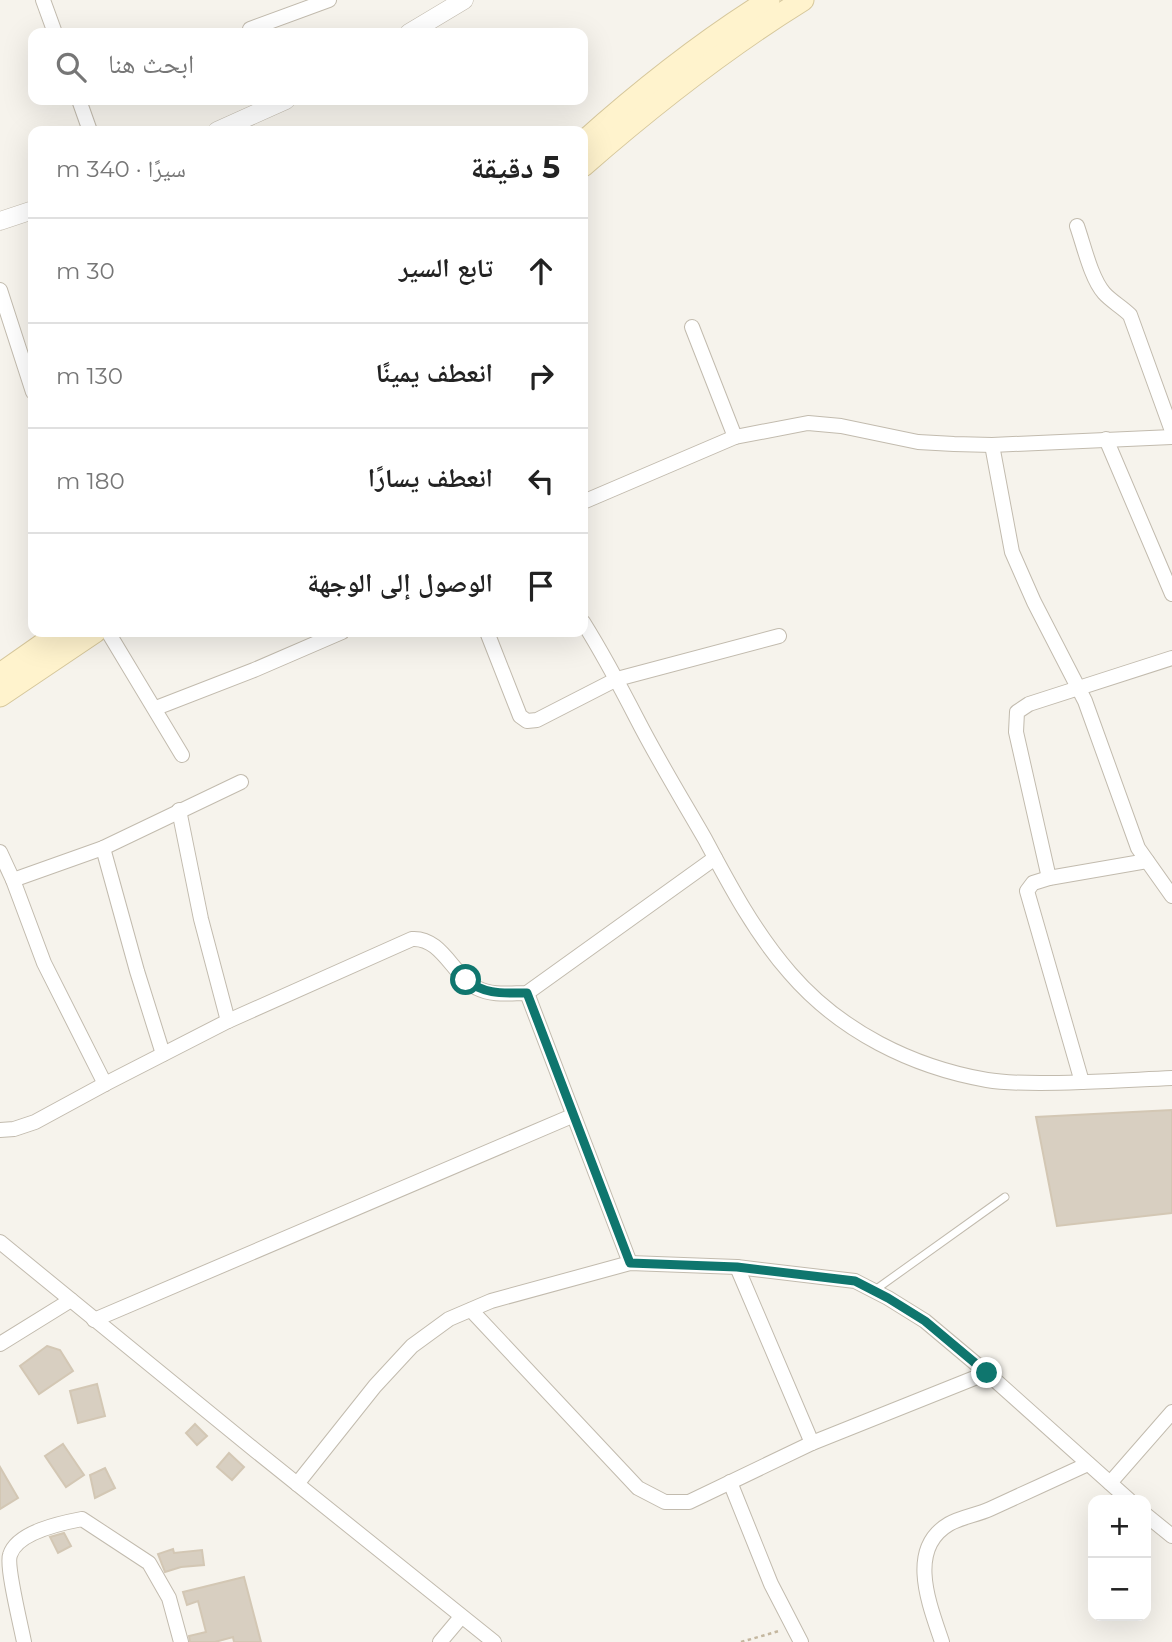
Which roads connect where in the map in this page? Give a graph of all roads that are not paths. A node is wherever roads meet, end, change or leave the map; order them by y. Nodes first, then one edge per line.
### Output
1 (43, 0) edge
2 (329, 0) edge
3 (464, 0) edge
4 (769, 0) edge
5 (803, 0) edge
6 (442, 6) edge
7 (53, 28) edge
8 (253, 28) edge
9 (415, 28) edge
10 (81, 105) edge
11 (275, 105) edge
12 (88, 126) edge
13 (228, 126) edge
14 (588, 138) edge
15 (588, 162) edge
16 (28, 211) edge
17 (0, 221) edge
18 (1076, 226) dead end
19 (0, 290) edge
20 (692, 327) dead end
21 (28, 377) edge
22 (1172, 431) edge
23 (735, 437) junction
24 (1172, 437) edge
25 (1106, 439) junction
26 (992, 445) junction
27 (588, 500) edge
28 (1172, 594) edge
29 (588, 630) edge
30 (779, 636) dead end
31 (53, 637) edge
32 (88, 637) edge
33 (111, 637) edge
34 (330, 637) edge
35 (489, 637) edge
36 (1172, 658) edge
37 (0, 674) edge
38 (617, 679) junction
39 (1078, 689) junction
40 (0, 696) edge
41 (156, 708) junction
42 (182, 755) dead end
43 (241, 782) dead end
44 (179, 810) junction
45 (103, 848) junction
46 (0, 852) edge
47 (715, 858) junction
48 (1147, 861) junction
49 (1049, 878) junction
50 (13, 880) junction
51 (1172, 896) edge
52 (527, 993) junction
53 (228, 1021) junction
54 (163, 1054) junction
55 (1172, 1078) edge
56 (1082, 1082) junction
57 (104, 1084) junction
58 (572, 1116) junction
59 (0, 1130) edge
60 (1005, 1196) dead end
61 (0, 1242) edge
62 (630, 1263) junction
63 (737, 1267) junction
64 (873, 1290) junction
65 (71, 1300) junction
66 (471, 1310) junction
67 (94, 1320) junction
68 (0, 1344) edge
69 (987, 1373) junction
70 (1172, 1412) edge
71 (813, 1443) junction
72 (1088, 1464) junction
73 (730, 1482) junction
74 (1110, 1483) junction
75 (297, 1484) junction
76 (1123, 1495) edge
77 (1151, 1519) edge
78 (1172, 1536) edge
79 (461, 1617) junction
80 (24, 1642) edge
81 (181, 1642) edge
82 (440, 1642) edge
83 (494, 1642) edge
84 (801, 1642) edge
85 (942, 1642) edge

1 - 7 street
2 - 8 street
3 - 6 street
4 - 14 main road
5 - 15 main road
6 - 9 street
10 - 12 street
11 - 13 street
16 - 17 street
18 - 22 street
19 - 21 street
20 - 23 street
23 - 26 street
23 - 27 street
24 - 25 street
25 - 26 street
25 - 28 street
26 - 39 street
29 - 38 street
30 - 38 street
31 - 37 main road
32 - 40 main road
33 - 41 street
34 - 41 street
35 - 38 street
36 - 39 street
38 - 47 street
39 - 48 street
39 - 49 street
41 - 42 street
43 - 44 street
44 - 45 street
44 - 53 street
45 - 50 street
45 - 54 street
46 - 50 street
47 - 52 street
47 - 56 street
48 - 49 street
48 - 51 street
49 - 56 street
50 - 57 street
52 - 53 street
52 - 58 street
53 - 54 street
54 - 57 street
55 - 56 street
57 - 59 street
58 - 62 street
58 - 67 street
60 - 64 lane
61 - 65 street
62 - 63 street
62 - 66 street
63 - 64 street
63 - 71 street
64 - 69 street
65 - 67 street
65 - 68 street
66 - 73 street
66 - 75 street
67 - 75 street
69 - 71 street
69 - 72 street
70 - 74 street
71 - 73 street
72 - 74 street
72 - 85 street
73 - 84 street
74 - 76 street
75 - 79 street
77 - 78 street
79 - 82 street
79 - 83 street
80 - 81 street

